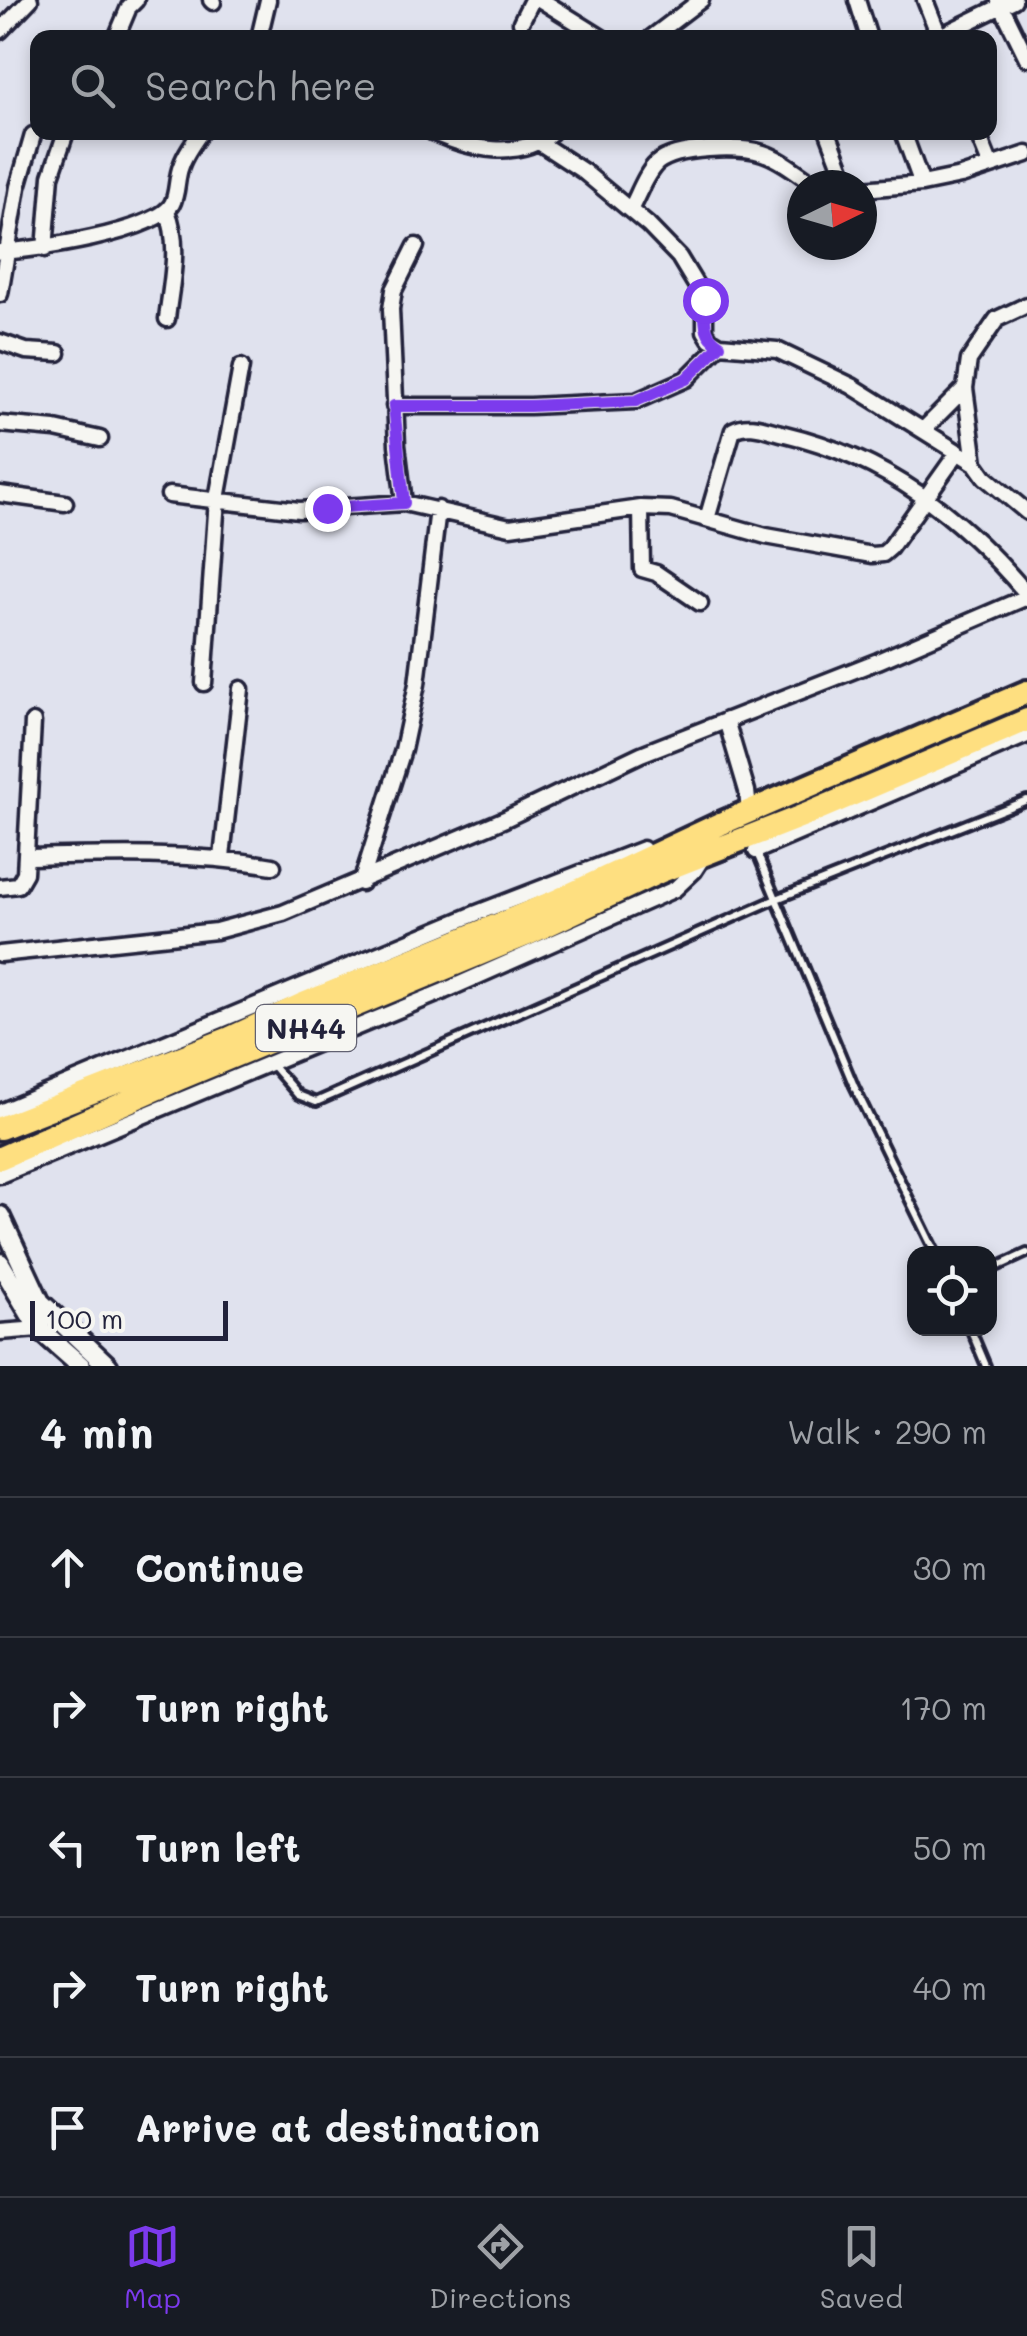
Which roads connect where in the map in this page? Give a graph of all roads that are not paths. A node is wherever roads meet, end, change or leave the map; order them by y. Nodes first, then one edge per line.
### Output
1 (30, 0) edge
2 (136, 0) edge
3 (268, 0) edge
4 (532, 0) edge
5 (541, 0) edge
6 (856, 0) edge
7 (925, 0) edge
8 (1004, 2) edge
9 (688, 3) edge
10 (4, 22) edge
11 (520, 22) dead end
12 (119, 30) edge
13 (261, 30) edge
14 (589, 30) edge
15 (659, 30) edge
16 (866, 30) edge
17 (937, 30) edge
18 (953, 30) edge
19 (1026, 54) edge
20 (32, 140) edge
21 (63, 140) edge
22 (196, 140) edge
23 (456, 140) edge
24 (542, 140) edge
25 (548, 140) edge
26 (831, 140) edge
27 (906, 140) edge
28 (980, 140) edge
29 (1027, 154) edge
30 (990, 164) junction
31 (794, 170) edge
32 (842, 170) edge
33 (922, 184) junction
34 (877, 188) edge
35 (630, 210) junction
36 (167, 211) junction
37 (416, 246) dead end
38 (46, 249) junction
39 (4, 252) edge
40 (0, 294) edge
41 (1027, 305) edge
42 (167, 318) dead end
43 (0, 342) edge
44 (720, 345) junction
45 (58, 353) dead end
46 (241, 368) dead end
47 (965, 388) junction
48 (394, 406) junction
49 (0, 424) edge
50 (924, 429) junction
51 (100, 439) dead end
52 (958, 452) junction
53 (975, 463) junction
54 (0, 494) edge
55 (169, 495) dead end
56 (927, 496) junction
57 (218, 500) junction
58 (64, 503) dead end
59 (404, 503) junction
60 (641, 508) junction
61 (438, 509) junction
62 (1027, 512) edge
63 (707, 519) junction
64 (1027, 596) edge
65 (700, 604) dead end
66 (1027, 680) edge
67 (204, 683) dead end
68 (242, 689) dead end
69 (1027, 692) edge
70 (726, 720) junction
71 (1027, 720) edge
72 (32, 722) dead end
73 (1027, 735) edge
74 (1027, 800) edge
75 (751, 824) junction
76 (705, 853) junction
77 (26, 857) junction
78 (222, 858) junction
79 (273, 866) dead end
80 (361, 882) junction
81 (0, 886) edge
82 (607, 888) junction
83 (774, 900) junction
84 (0, 954) edge
85 (271, 1064) junction
86 (0, 1112) edge
87 (0, 1128) edge
88 (0, 1158) edge
89 (0, 1175) edge
90 (0, 1216) edge
91 (932, 1246) edge
92 (1027, 1253) edge
93 (0, 1264) edge
94 (997, 1267) edge
95 (44, 1321) junction
96 (0, 1332) edge
97 (973, 1336) edge
98 (80, 1366) edge
99 (108, 1366) edge
100 (986, 1366) edge

1 - 10 street
2 - 12 street
3 - 13 street
4 - 11 street
5 - 14 street
6 - 16 street
7 - 17 street
8 - 18 street
8 - 19 street
9 - 15 street
20 - 39 street
21 - 38 street
22 - 36 street
23 - 24 street
25 - 35 street
26 - 32 street
27 - 33 street
28 - 30 street
29 - 30 street
30 - 33 street
31 - 35 street
33 - 34 street
35 - 44 street
36 - 38 street
36 - 42 street
37 - 48 street
38 - 39 street
39 - 40 street
41 - 47 street
43 - 45 street
44 - 48 street
44 - 50 street
46 - 57 street
47 - 50 street
47 - 53 street
48 - 59 street
49 - 51 street
50 - 52 street
52 - 53 street
52 - 56 street
53 - 62 street
54 - 58 street
55 - 57 street
56 - 63 street
56 - 63 street
56 - 64 street
57 - 59 street
57 - 67 street
59 - 61 street
60 - 61 street
60 - 63 street
60 - 65 street
61 - 80 street
64 - 70 street
66 - 75 street
68 - 78 street
69 - 75 highway, NH44
70 - 75 street
70 - 80 street
71 - 75 highway, NH44
72 - 77 street
73 - 75 street
74 - 83 lane
75 - 76 highway, NH44
75 - 82 highway, NH44
75 - 83 lane
75 - 86 street
76 - 82 highway, NH44
76 - 85 street
77 - 78 street
77 - 81 street
78 - 79 street
80 - 84 street
82 - 87 highway, NH44
82 - 88 highway, NH44
83 - 85 lane
83 - 91 lane
85 - 89 street
90 - 95 street
92 - 94 lane
93 - 95 street
95 - 96 street
95 - 98 street
95 - 99 street
97 - 100 lane

